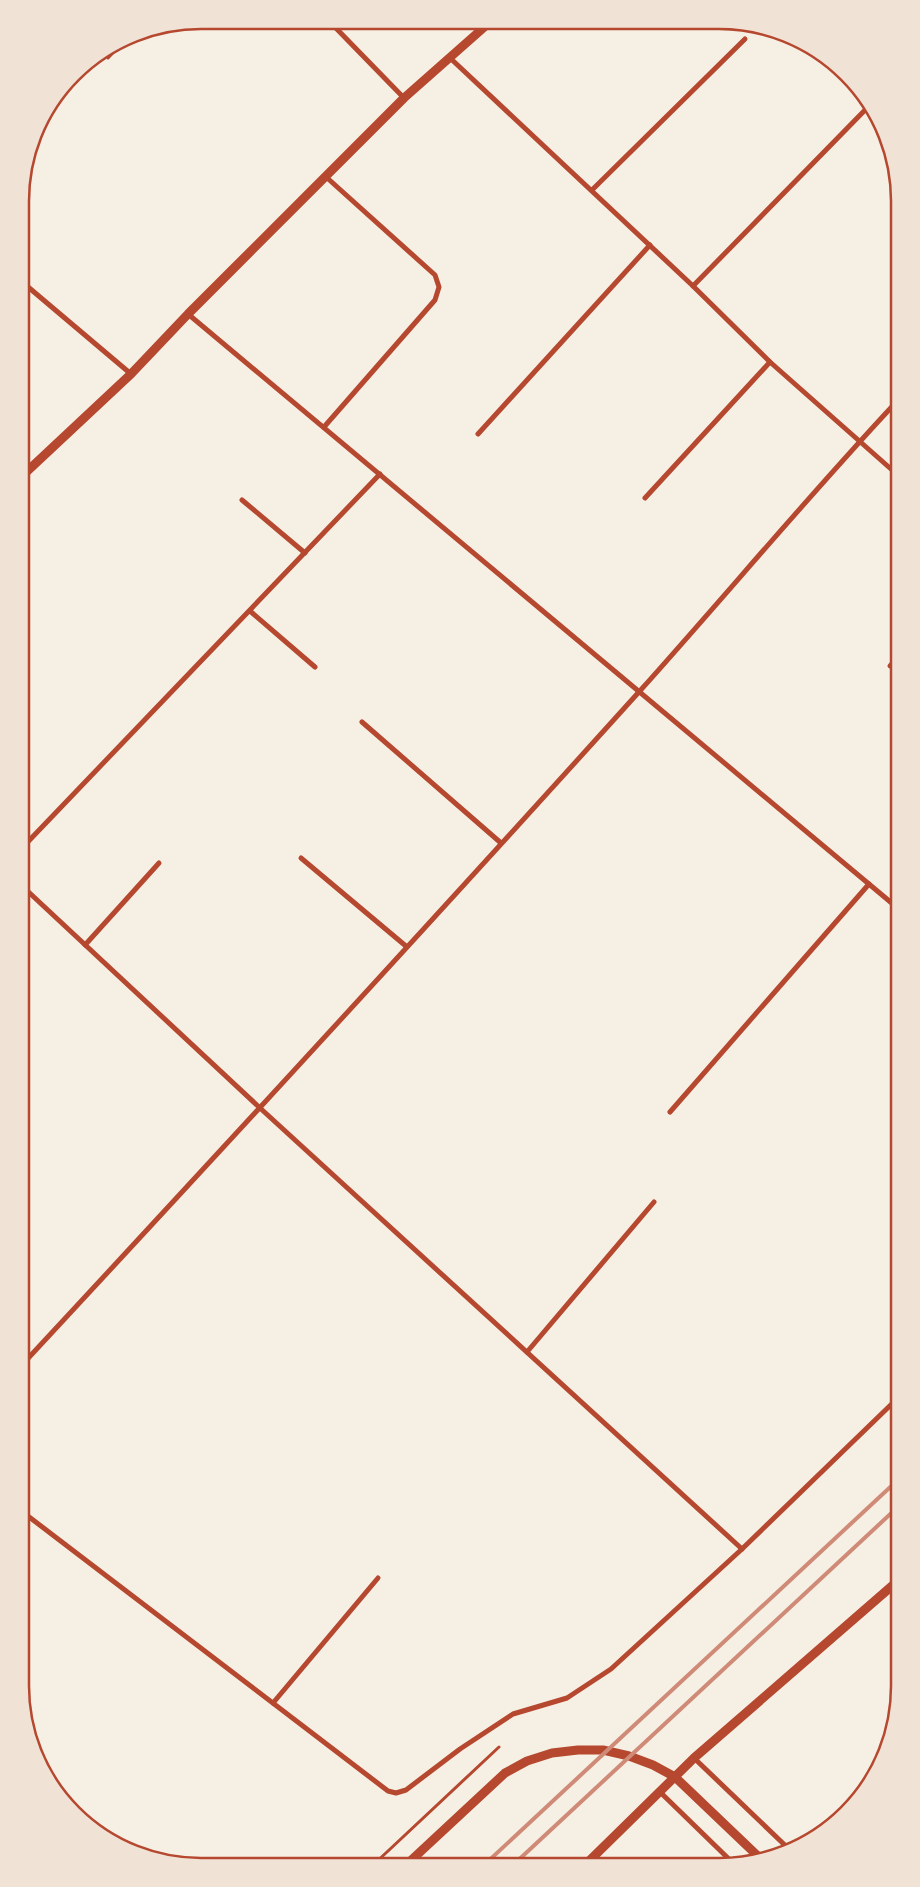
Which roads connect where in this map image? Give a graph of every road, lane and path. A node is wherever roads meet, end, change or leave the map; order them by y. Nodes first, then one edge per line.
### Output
1 (337, 29) edge
2 (482, 29) edge
3 (745, 39) dead end
4 (112, 54) edge
5 (449, 57) junction
6 (108, 58) dead end
7 (404, 98) junction
8 (865, 110) edge
9 (325, 176) junction
10 (592, 190) junction
11 (650, 245) junction
12 (694, 286) junction
13 (29, 288) edge
14 (188, 314) junction
15 (770, 362) junction
16 (131, 374) junction
17 (891, 408) edge
18 (324, 427) junction
19 (478, 434) dead end
20 (859, 442) junction
21 (891, 469) edge
22 (29, 470) edge
23 (380, 474) junction
24 (645, 498) dead end
25 (242, 500) dead end
26 (305, 553) junction
27 (250, 611) junction
28 (315, 667) dead end
29 (640, 692) junction
30 (362, 722) dead end
31 (29, 841) edge
32 (501, 843) junction
33 (301, 858) dead end
34 (159, 863) dead end
35 (869, 884) junction
36 (29, 892) edge
37 (891, 902) edge
38 (85, 945) junction
39 (407, 947) junction
40 (260, 1108) junction
41 (670, 1112) dead end
42 (654, 1202) dead end
43 (527, 1352) junction
44 (29, 1357) edge
45 (891, 1405) edge
46 (29, 1517) edge
47 (742, 1549) junction
48 (378, 1578) dead end
49 (891, 1587) edge
50 (273, 1703) junction
51 (502, 1744) dead end
52 (694, 1758) junction
53 (660, 1792) junction
54 (785, 1845) edge
55 (756, 1854) edge
56 (381, 1858) edge
57 (414, 1858) edge
58 (592, 1858) edge
59 (728, 1858) edge

1 - 7 street
2 - 5 street
3 - 10 street
4 - 6 path
5 - 7 street
5 - 10 street
7 - 9 street
8 - 12 street
9 - 14 street
9 - 18 street
10 - 11 street
11 - 12 street
11 - 19 street
12 - 15 street
13 - 16 street
14 - 16 street
14 - 18 street
15 - 20 street
15 - 24 street
16 - 22 street
17 - 20 street
18 - 23 street
20 - 21 street
20 - 29 street
23 - 26 street
23 - 29 street
25 - 26 street
26 - 27 street
27 - 28 street
27 - 31 street
29 - 32 street
29 - 35 street
30 - 32 street
32 - 39 street
33 - 39 street
34 - 38 street
35 - 37 street
35 - 41 street
36 - 38 street
38 - 40 street
39 - 40 street
40 - 43 street
40 - 44 street
42 - 43 street
43 - 47 street
45 - 47 street
46 - 50 street
47 - 50 street
48 - 50 street
49 - 52 street
51 - 56 path
52 - 53 street
52 - 54 street
53 - 58 street
53 - 59 street
55 - 57 street

